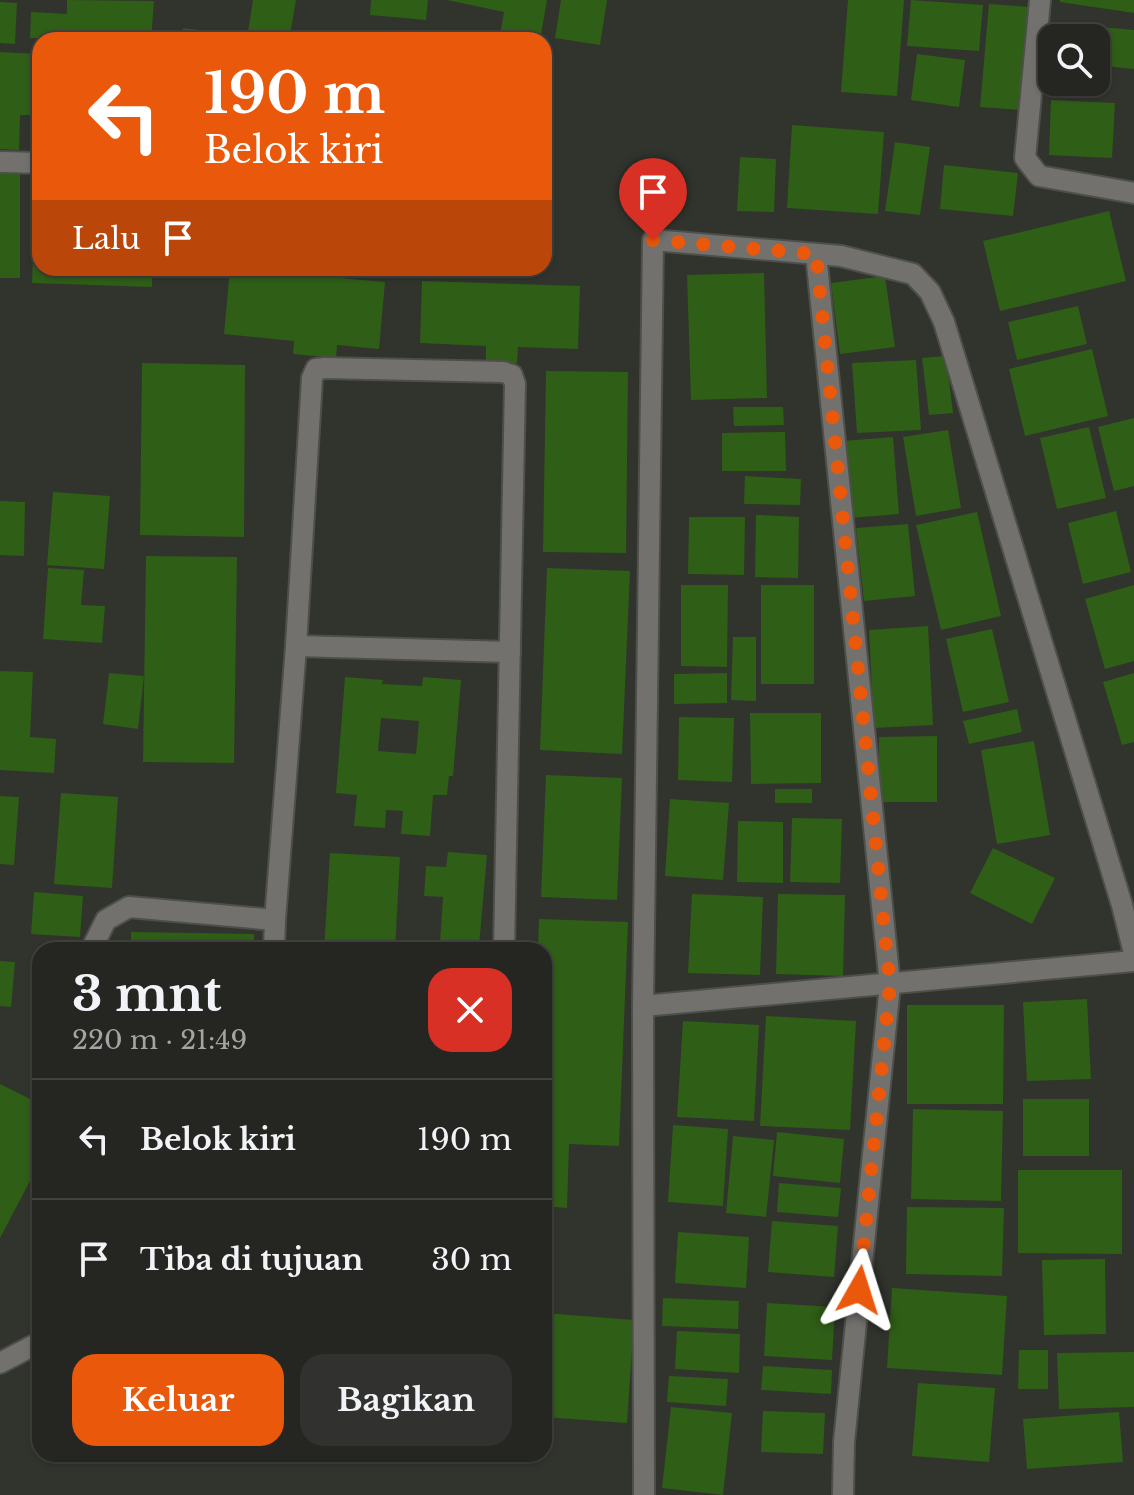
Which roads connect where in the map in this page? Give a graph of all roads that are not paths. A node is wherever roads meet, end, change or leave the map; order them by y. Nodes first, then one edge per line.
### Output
1 (1040, 0) edge
2 (0, 162) edge
3 (32, 163) edge
4 (1134, 193) edge
5 (816, 254) junction
6 (296, 646) junction
7 (510, 652) junction
8 (275, 920) junction
9 (95, 942) edge
10 (274, 942) edge
11 (504, 942) edge
12 (1134, 953) edge
13 (1134, 961) edge
14 (890, 985) junction
15 (643, 1006) junction
16 (32, 1346) edge
17 (0, 1363) edge
18 (644, 1495) edge
19 (843, 1495) edge

1 - 4 street
2 - 3 street
5 - 12 street
5 - 14 street
5 - 15 street
6 - 7 street
6 - 7 street
6 - 8 street
7 - 11 street
8 - 9 street
8 - 10 street
13 - 14 street
14 - 15 street
14 - 19 street
15 - 18 street
16 - 17 street

